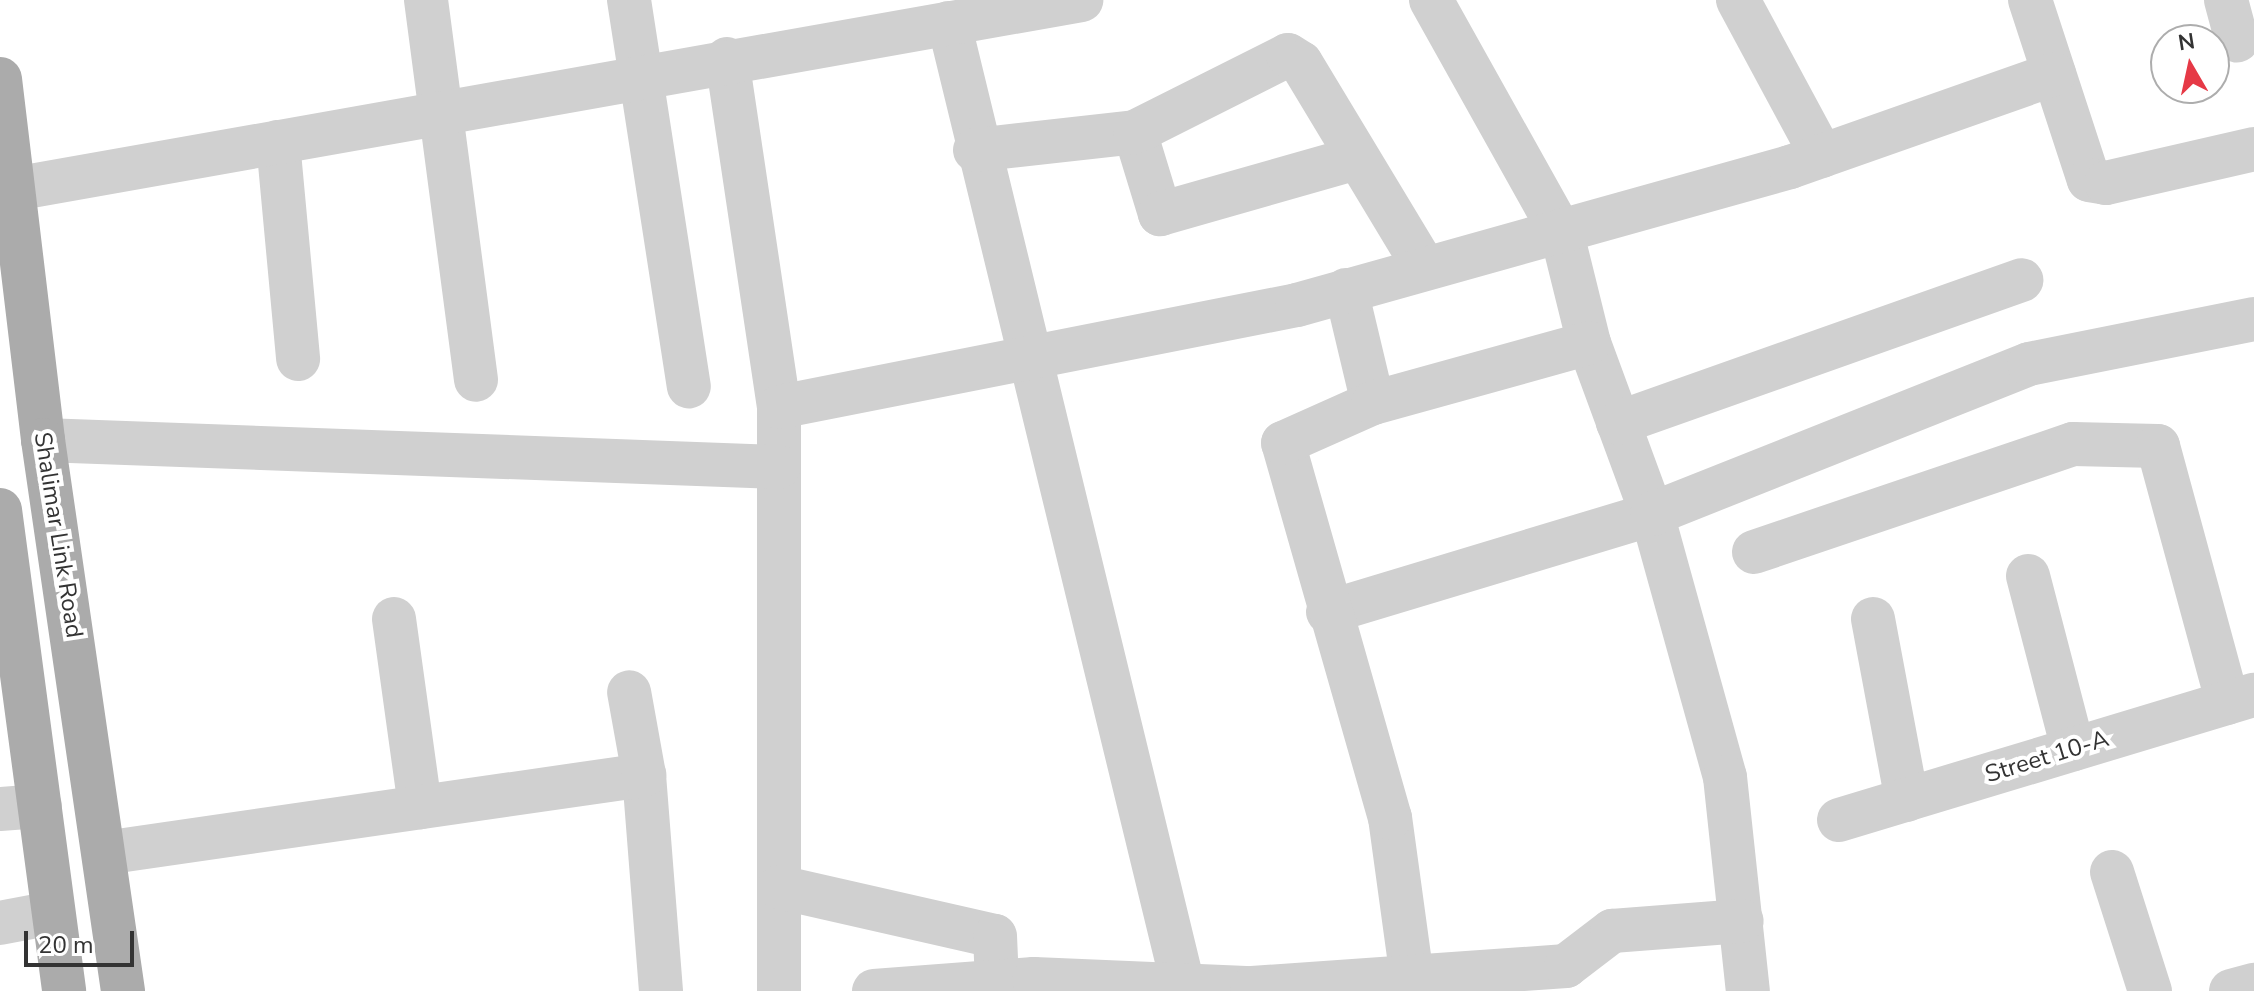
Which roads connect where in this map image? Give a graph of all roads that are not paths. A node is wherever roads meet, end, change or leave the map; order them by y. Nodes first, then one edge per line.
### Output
1 (426, 0) edge
2 (629, 0) edge
3 (1431, 0) edge
4 (1738, 0) edge
5 (2030, 0) edge
6 (2226, 0) edge
7 (1074, 1) edge
8 (949, 23) junction
9 (2237, 41) dead end
10 (727, 59) junction
11 (642, 72) junction
12 (2054, 74) junction
13 (0, 79) edge
14 (443, 114) junction
15 (1135, 132) junction
16 (278, 142) junction
17 (2254, 149) edge
18 (975, 150) junction
19 (1822, 156) junction
20 (1356, 158) junction
21 (14, 189) junction
22 (1562, 234) junction
23 (1424, 267) junction
24 (2021, 280) dead end
25 (1346, 290) junction
26 (2254, 319) edge
27 (1589, 343) junction
28 (298, 359) dead end
29 (1028, 363) junction
30 (476, 380) dead end
31 (689, 386) dead end
32 (1373, 403) junction
33 (779, 407) junction
34 (1618, 423) junction
35 (43, 440) junction
36 (779, 467) junction
37 (0, 510) edge
38 (1652, 514) junction
39 (1754, 552) dead end
40 (2028, 576) dead end
41 (6, 603) edge
42 (1328, 612) junction
43 (394, 619) dead end
44 (1873, 619) dead end
45 (629, 692) dead end
46 (2241, 699) edge
47 (2073, 749) junction
48 (644, 775) junction
49 (1907, 800) junction
50 (420, 807) junction
51 (20, 808) edge
52 (1839, 820) dead end
53 (104, 853) junction
54 (2112, 872) dead end
55 (779, 887) junction
56 (53, 913) junction
57 (1742, 921) junction
58 (0, 923) edge
59 (1412, 978) junction
60 (1569, 979) edge
61 (997, 982) junction
62 (1183, 985) junction
63 (2254, 985) edge
64 (1334, 987) edge
65 (64, 991) edge
66 (123, 991) edge
67 (661, 991) edge
68 (779, 991) edge
69 (874, 991) edge
70 (1748, 991) edge
71 (2150, 991) edge
72 (2231, 991) edge

1 - 14 street
2 - 11 street
3 - 22 street
4 - 19 street
5 - 12 street
6 - 9 street
7 - 8 street
8 - 10 street
8 - 18 street
10 - 11 street
10 - 33 street
11 - 14 street
11 - 31 street
12 - 17 street
12 - 19 street
13 - 21 main road, Shalimar Link Road
14 - 16 street
14 - 30 street
15 - 18 street
15 - 20 street
15 - 20 street
16 - 21 street
16 - 28 street
18 - 29 street
19 - 22 street
20 - 23 street
21 - 35 main road, Shalimar Link Road
22 - 23 street
22 - 27 street
23 - 25 street
24 - 34 street
25 - 29 street
25 - 32 street
26 - 38 street
27 - 32 street
27 - 34 street
29 - 33 street
29 - 62 street
32 - 42 street
33 - 36 street
34 - 38 street
35 - 36 street
35 - 53 main road, Shalimar Link Road
36 - 55 street
37 - 41 main road
38 - 42 street
38 - 57 street
39 - 46 street
40 - 47 street
41 - 51 main road
42 - 59 street
43 - 50 street
44 - 49 street
45 - 48 street
46 - 47 street, Street 10-A
47 - 49 street, Street 10-A
48 - 50 street
48 - 67 street
49 - 52 street, Street 10-A
50 - 53 street
51 - 56 main road
53 - 66 main road, Shalimar Link Road
54 - 71 street
55 - 61 street
55 - 68 street
56 - 58 street
56 - 65 main road
57 - 60 street
57 - 70 street
59 - 60 street
59 - 64 street
61 - 62 street
61 - 69 street
62 - 64 street
63 - 72 street

